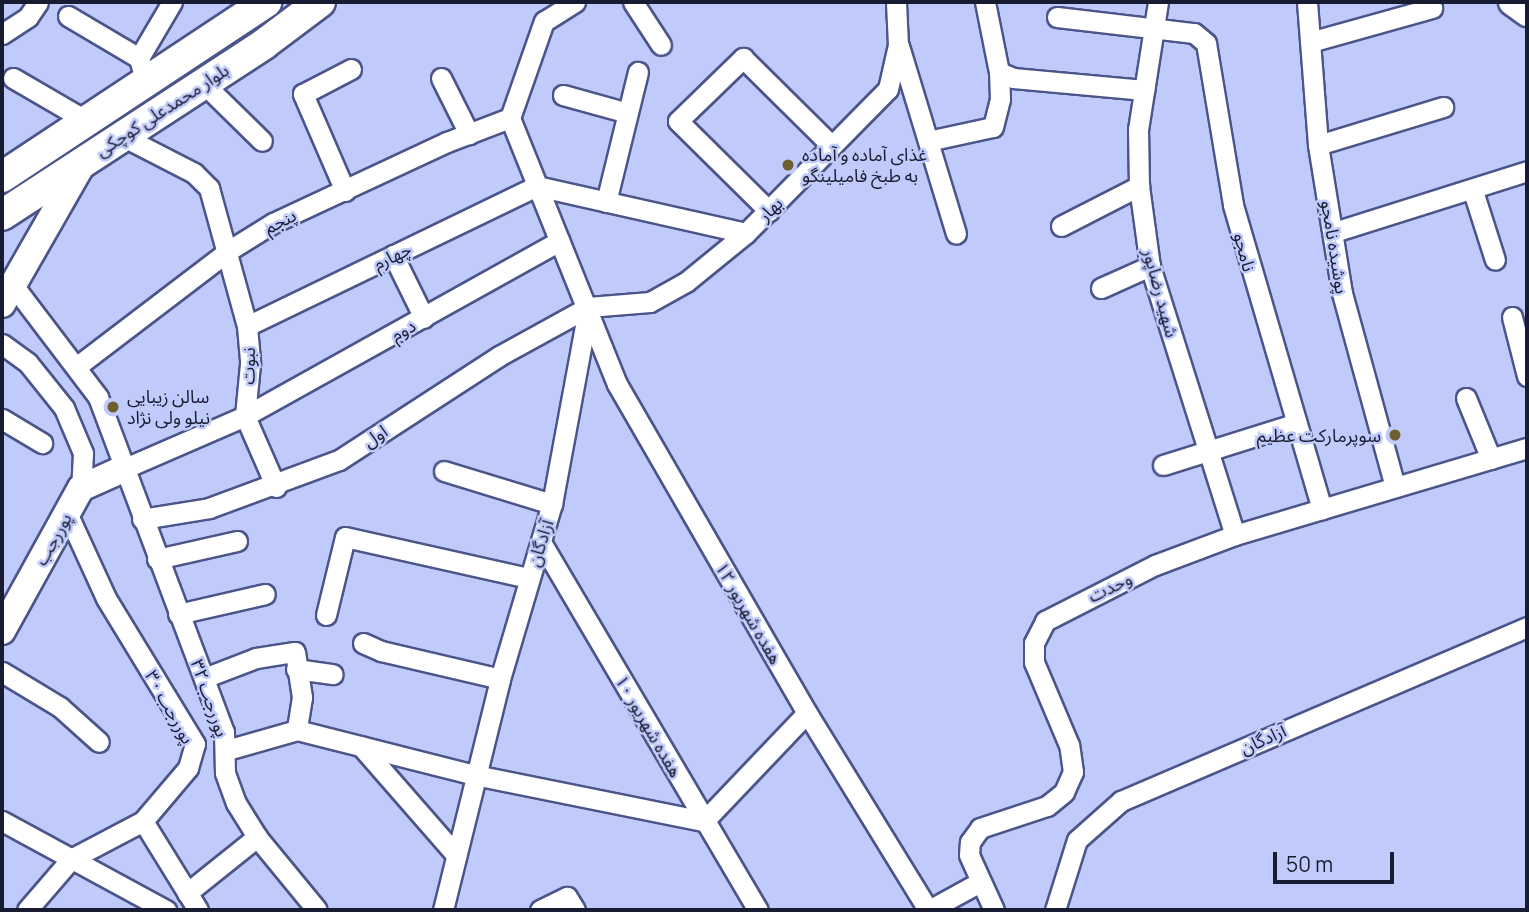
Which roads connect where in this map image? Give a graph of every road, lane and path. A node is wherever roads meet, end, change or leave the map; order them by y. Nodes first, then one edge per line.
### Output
1 (172, 2) edge
2 (266, 2) edge
3 (320, 2) edge
4 (575, 2) edge
5 (633, 2) edge
6 (896, 2) edge
7 (985, 2) edge
8 (1158, 2) edge
9 (1307, 2) edge
10 (1512, 2) edge
11 (28, 7) edge
12 (1432, 8) dead end
13 (1527, 13) edge
14 (68, 16) dead end
15 (1057, 17) dead end
16 (1154, 27) junction
17 (2, 34) edge
18 (1310, 42) junction
19 (898, 45) junction
20 (661, 46) dead end
21 (351, 69) dead end
22 (143, 71) junction
23 (638, 72) dead end
24 (999, 72) junction
25 (13, 78) dead end
26 (441, 78) dead end
27 (204, 84) junction
28 (1144, 90) junction
29 (563, 94) dead end
30 (1443, 107) dead end
31 (628, 113) junction
32 (510, 118) junction
33 (87, 121) junction
34 (469, 134) junction
35 (122, 136) junction
36 (261, 141) dead end
37 (928, 141) junction
38 (1318, 145) junction
39 (832, 146) junction
40 (84, 161) junction
41 (1527, 171) edge
42 (2, 177) edge
43 (537, 186) junction
44 (1139, 186) junction
45 (345, 191) junction
46 (1473, 191) junction
47 (606, 202) junction
48 (769, 211) junction
49 (2, 215) edge
50 (1061, 226) dead end
51 (1334, 232) junction
52 (746, 233) junction
53 (956, 234) dead end
54 (560, 241) junction
55 (228, 251) junction
56 (393, 255) junction
57 (26, 259) junction
58 (1495, 260) dead end
59 (1150, 266) junction
60 (1101, 288) dead end
61 (7, 295) edge
62 (588, 307) junction
63 (1512, 317) dead end
64 (424, 318) junction
65 (247, 326) junction
66 (2, 344) edge
67 (76, 368) junction
68 (1527, 376) edge
69 (1466, 398) dead end
70 (245, 416) junction
71 (2, 419) edge
72 (1297, 423) junction
73 (42, 443) dead end
74 (1527, 448) edge
75 (1209, 453) junction
76 (1491, 458) junction
77 (1163, 465) dead end
78 (123, 469) junction
79 (444, 471) dead end
80 (276, 487) junction
81 (1395, 487) junction
82 (81, 488) junction
83 (552, 504) junction
84 (1322, 509) junction
85 (67, 513) junction
86 (142, 519) junction
87 (1235, 535) junction
88 (237, 541) dead end
89 (541, 542) junction
90 (156, 559) junction
91 (529, 578) junction
92 (265, 594) dead end
93 (178, 614) junction
94 (326, 615) dead end
95 (1527, 627) edge
96 (2, 631) edge
97 (363, 643) dead end
98 (296, 660) junction
99 (2, 672) edge
100 (333, 674) dead end
101 (204, 678) junction
102 (500, 679) junction
103 (807, 713) junction
104 (298, 730) junction
105 (99, 742) dead end
106 (360, 746) junction
107 (227, 750) junction
108 (475, 775) junction
109 (2, 821) edge
110 (142, 821) junction
111 (704, 821) junction
112 (257, 837) junction
113 (456, 855) junction
114 (71, 859) junction
115 (980, 882) junction
116 (187, 893) junction
117 (27, 910) edge
118 (166, 910) edge
119 (198, 910) edge
120 (317, 910) edge
121 (443, 910) edge
122 (540, 910) edge
123 (575, 910) edge
124 (758, 910) edge
125 (928, 910) edge
126 (995, 910) edge
127 (1055, 910) edge

1 - 22 street
2 - 22 main road, بلوار محمدعلی کوچکی
3 - 27 main road, بلوار محمدعلی کوچکی
4 - 32 street
5 - 20 street
6 - 19 street, بهار
7 - 24 street
8 - 16 street, شهید رضاپور
9 - 18 street, پوشیده نامجو
10 - 13 street
11 - 17 street
12 - 18 street
14 - 22 street
15 - 16 street, نامجو
16 - 28 street, شهید رضاپور
16 - 72 street, نامجو
18 - 38 street, پوشیده نامجو
19 - 37 street
19 - 39 street, بهار
21 - 45 street
22 - 33 main road, بلوار محمدعلی کوچکی
23 - 31 street
24 - 28 street
24 - 37 street
25 - 33 street
26 - 34 street
27 - 35 main road, بلوار محمدعلی کوچکی
27 - 36 street
28 - 44 street, شهید رضاپور
29 - 31 street
30 - 38 street
31 - 47 street
32 - 34 street, پنجم
32 - 43 street, هفده شهریور ۱۲
33 - 42 main road, بلوار محمدعلی کوچکی
34 - 45 street, پنجم
35 - 40 main road, بلوار محمدعلی کوچکی
35 - 55 street, نبوت
37 - 53 street
38 - 51 street, پوشیده نامجو
39 - 48 street, بهار
39 - 48 street
40 - 49 main road, بلوار محمدعلی کوچکی
40 - 57 street
41 - 46 street
43 - 47 street
43 - 54 street, هفده شهریور ۱۲
43 - 56 street, چهارم
44 - 50 street
44 - 59 street, شهید رضاپور
45 - 55 street, پنجم
46 - 51 street
46 - 58 street
47 - 52 street
48 - 52 street, بهار
49 - 57 street
51 - 81 street, پوشیده نامجو
52 - 62 street, بهار
54 - 62 street, هفده شهریور ۱۲
54 - 64 street, دوم
55 - 65 street, نبوت
55 - 67 street, پنجم
56 - 64 street
56 - 65 street, چهارم
57 - 61 street
59 - 60 street
59 - 75 street, شهید رضاپور
61 - 67 street, پوررجب ۳۲
62 - 80 street, اول
62 - 83 street, آزادگان
62 - 103 street, هفده شهریور ۱۲
63 - 68 street
64 - 70 street, دوم
65 - 70 street, نبوت
66 - 82 street
67 - 78 street, پوررجب ۳۲
69 - 76 street
70 - 78 street
70 - 80 street
71 - 73 street
72 - 75 street
72 - 84 street, نامجو
74 - 76 street, وحدت
75 - 77 street
75 - 87 street, شهید رضاپور
76 - 81 street, وحدت
78 - 82 street
78 - 86 street, پوررجب ۳۲
79 - 83 street
80 - 86 street, اول
81 - 84 street, وحدت
82 - 85 street, پوررجب
83 - 89 street, آزادگان
84 - 87 street, وحدت
85 - 96 street, پوررجب
85 - 110 street, پوررجب ۳۰
86 - 90 street, پوررجب ۳۲
87 - 115 street, وحدت
88 - 90 street
89 - 91 street, آزادگان
89 - 111 street, هفده شهریور ۱۰
90 - 93 street, پوررجب ۳۲
91 - 94 street
91 - 102 street, آزادگان
92 - 93 street
93 - 101 street, پوررجب ۳۲
95 - 127 street, آزادگان
97 - 102 street
98 - 100 street
98 - 101 street
98 - 104 street
99 - 105 street
101 - 107 street, پوررجب ۳۲
102 - 108 street, آزادگان
103 - 111 street
103 - 125 street, هفده شهریور ۱۲
104 - 106 street
104 - 107 street
106 - 108 street
106 - 113 street
107 - 112 street, پوررجب ۳۲
108 - 111 street
108 - 113 street, آزادگان
109 - 114 street
110 - 114 street, پوررجب ۳۰
110 - 116 street
111 - 124 street, هفده شهریور ۱۰
112 - 116 street
112 - 120 street, پوررجب ۳۲
113 - 121 street, آزادگان
114 - 117 street
114 - 118 street
115 - 125 street
115 - 126 street, وحدت
116 - 119 street
122 - 123 street

